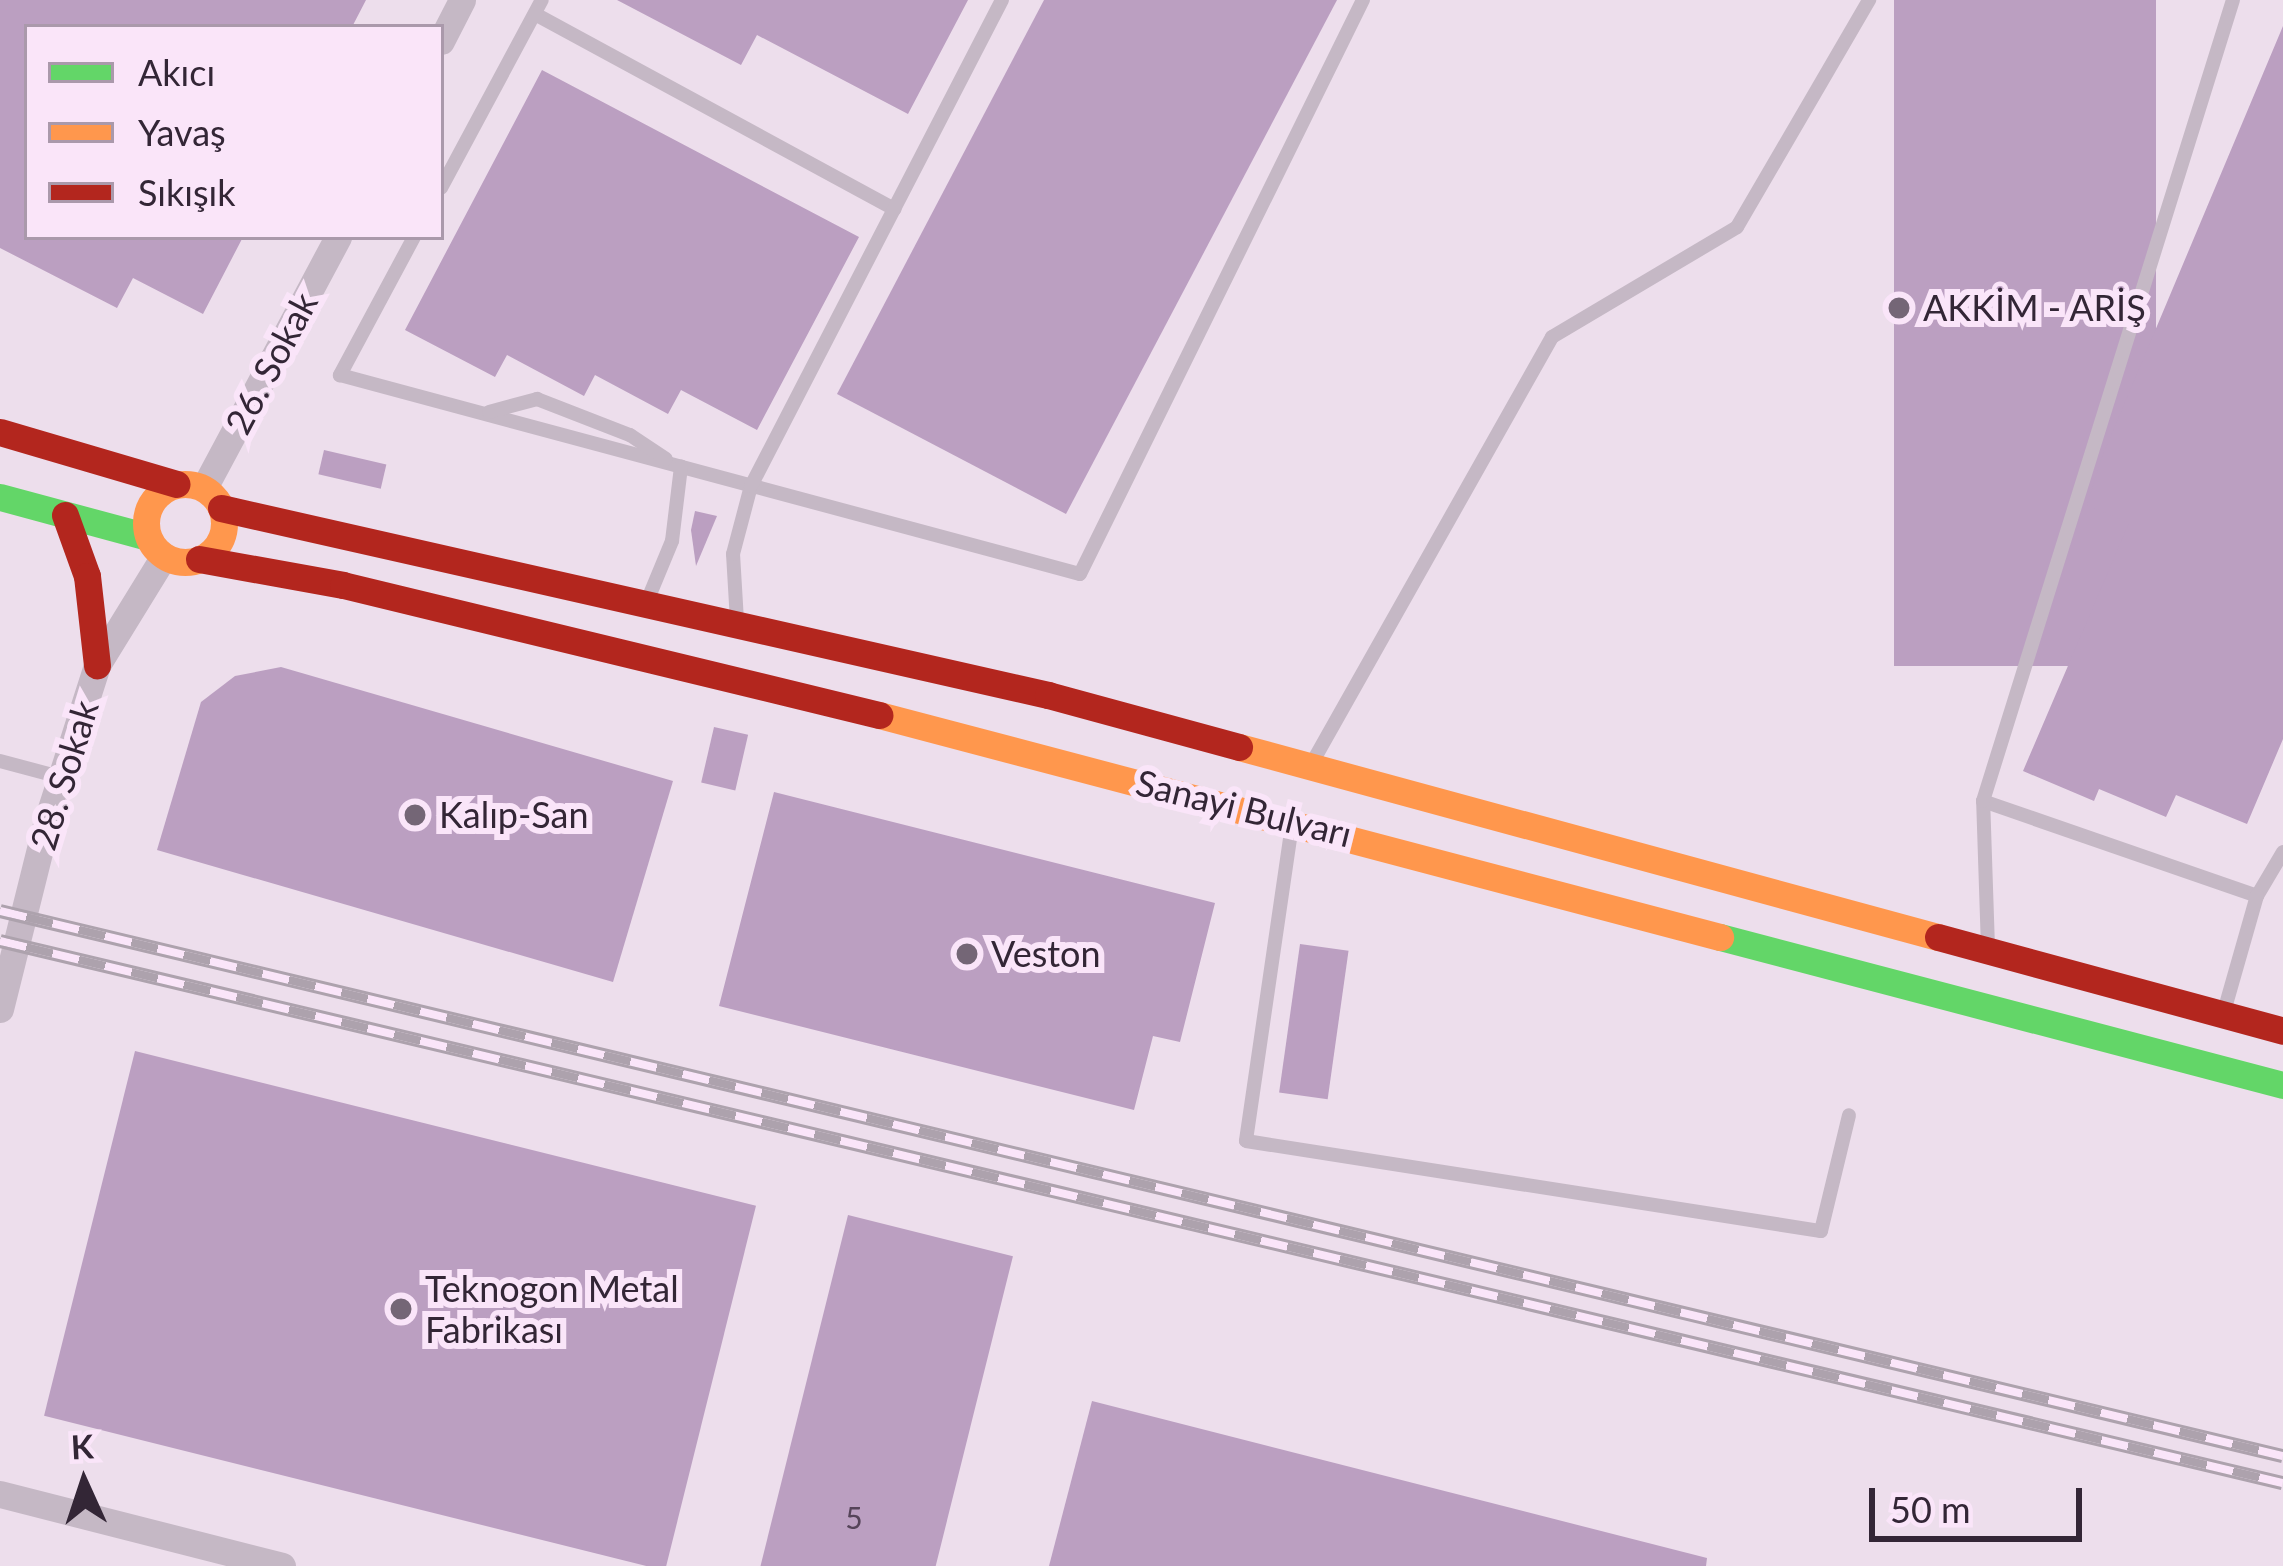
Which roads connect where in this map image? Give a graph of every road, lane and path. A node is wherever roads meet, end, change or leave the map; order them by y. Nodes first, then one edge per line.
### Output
1 (462, 0) edge
2 (1002, 0) edge
3 (1363, 0) edge
4 (1869, 0) edge
5 (2233, 0) edge
6 (538, 7) edge
7 (444, 35) edge
8 (444, 182) edge
9 (894, 209) junction
10 (336, 240) edge
11 (412, 240) edge
12 (484, 413) junction
13 (0, 432) edge
14 (676, 465) junction
15 (751, 486) junction
16 (200, 494) junction
17 (0, 496) edge
18 (65, 515) junction
19 (156, 547) junction
20 (200, 559) junction
21 (645, 603) junction
22 (737, 624) junction
23 (97, 665) junction
24 (0, 761) edge
25 (1310, 767) junction
26 (64, 778) junction
27 (1983, 801) junction
28 (1292, 820) junction
29 (2283, 852) edge
30 (2257, 896) junction
31 (1988, 953) junction
32 (0, 1009) edge
33 (2223, 1015) junction
34 (2283, 1030) edge
35 (2283, 1084) edge
36 (1849, 1115) dead end
37 (0, 1495) edge
38 (282, 1566) edge

1 - 7 street
2 - 9 lane
3 - 15 lane
4 - 25 lane
5 - 27 lane
6 - 8 lane
6 - 9 lane
9 - 15 lane
10 - 16 street, 26. Sokak
11 - 12 lane
12 - 14 lane
12 - 14 lane
13 - 16 main road, Sanayi Bulvarı
14 - 15 lane
14 - 21 lane
15 - 22 lane
16 - 19 main road
16 - 20 main road
16 - 21 main road, Sanayi Bulvarı
17 - 18 main road
18 - 19 main road
18 - 23 main road
19 - 20 main road, Sanayi Bulvarı
19 - 23 street, 28. Sokak
20 - 28 main road, Sanayi Bulvarı
21 - 22 main road, Sanayi Bulvarı
22 - 25 main road, Sanayi Bulvarı
23 - 26 street, 28. Sokak
24 - 26 lane
25 - 31 main road, Sanayi Bulvarı
26 - 32 street, 28. Sokak
27 - 30 lane
27 - 31 lane
28 - 35 main road, Sanayi Bulvarı
28 - 36 lane
29 - 30 lane
30 - 33 lane
31 - 33 main road, Sanayi Bulvarı
33 - 34 main road, Sanayi Bulvarı
37 - 38 street

